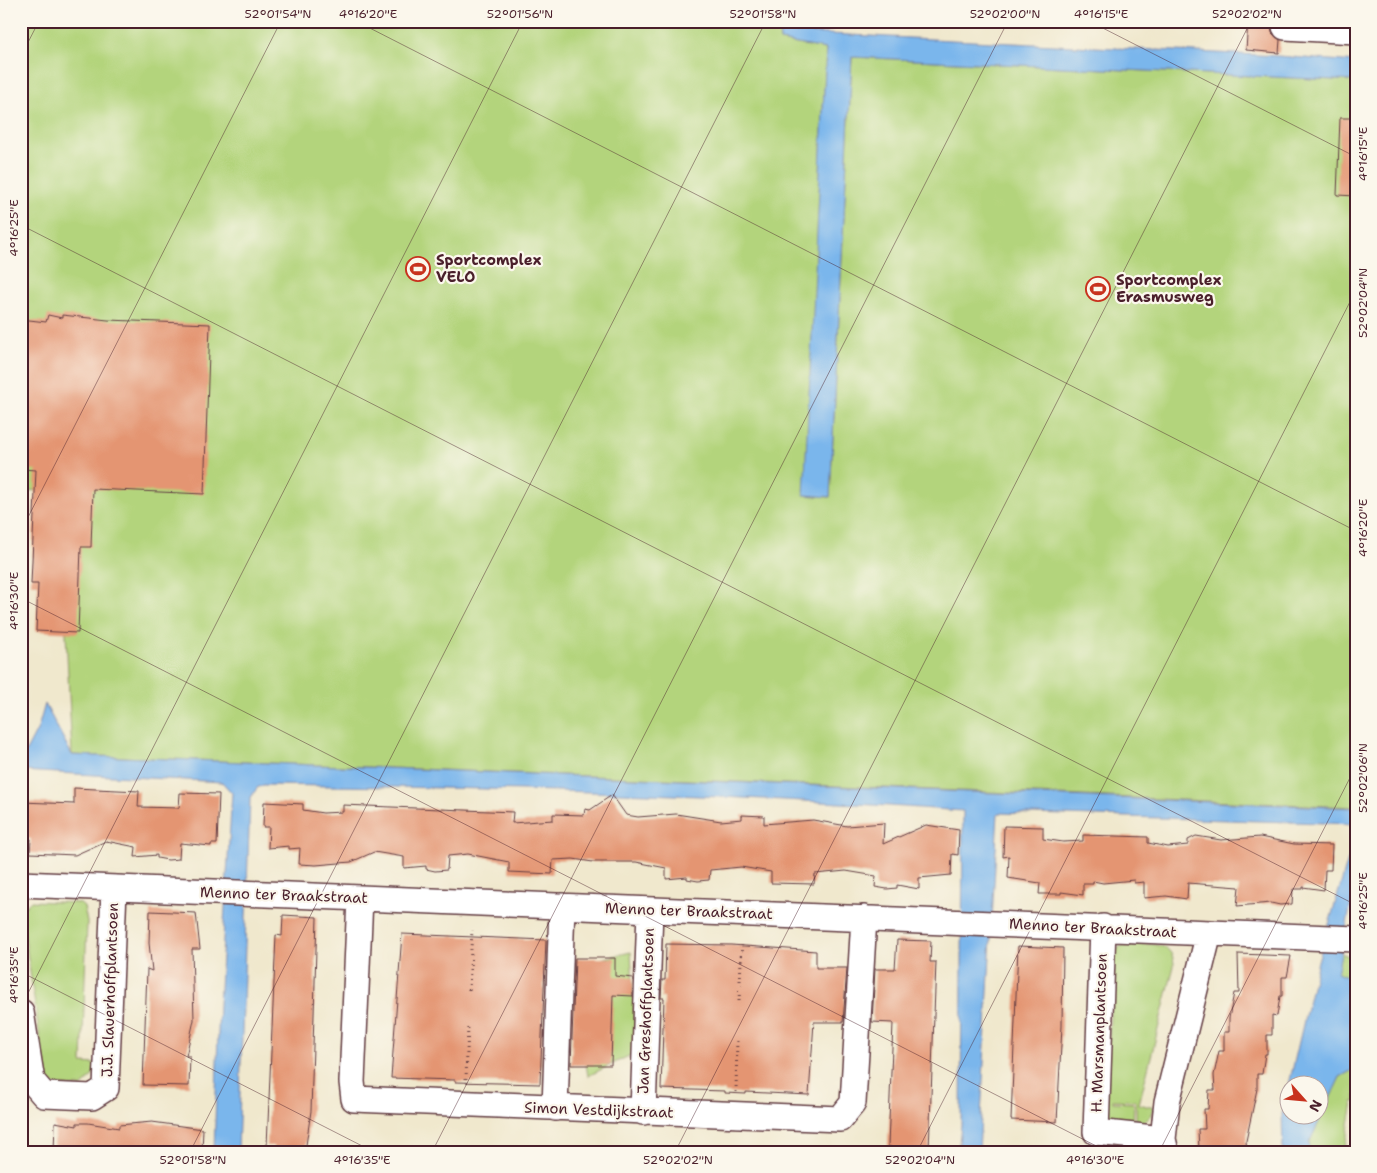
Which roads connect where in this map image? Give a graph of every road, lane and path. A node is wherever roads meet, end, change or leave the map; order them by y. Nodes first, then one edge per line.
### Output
1 (1313, 25) edge
2 (1284, 27) dead end
3 (1356, 31) edge
4 (21, 884) edge
5 (114, 889) junction
6 (360, 898) junction
7 (562, 906) junction
8 (650, 910) junction
9 (864, 918) junction
10 (1103, 927) junction
11 (472, 930) dead end
12 (1210, 933) junction
13 (1356, 939) edge
14 (742, 942) dead end
15 (469, 990) dead end
16 (739, 1001) dead end
17 (21, 1012) edge
18 (468, 1026) dead end
19 (737, 1038) dead end
20 (465, 1087) dead end
21 (736, 1098) dead end
22 (555, 1108) junction
23 (643, 1112) junction
24 (1164, 1145) edge

1 - 2 street
1 - 3 street
4 - 5 street, Menno ter Braakstraat
5 - 6 street, Menno ter Braakstraat
5 - 17 street, J.J. Slauerhoffplantsoen
6 - 7 street, Menno ter Braakstraat
6 - 22 street, Simon Vestdijkstraat
7 - 8 street, Menno ter Braakstraat
7 - 22 street
8 - 9 street, Menno ter Braakstraat
8 - 23 street, Jan Greshoffplantsoen
9 - 10 street, Menno ter Braakstraat
9 - 23 street, Simon Vestdijkstraat
10 - 12 street, Menno ter Braakstraat
10 - 24 street, H. Marsmanplantsoen
11 - 15 path
12 - 13 street, Menno ter Braakstraat
12 - 24 street, H. Marsmanplantsoen
14 - 16 path
18 - 20 path
19 - 21 path
22 - 23 street, Simon Vestdijkstraat

